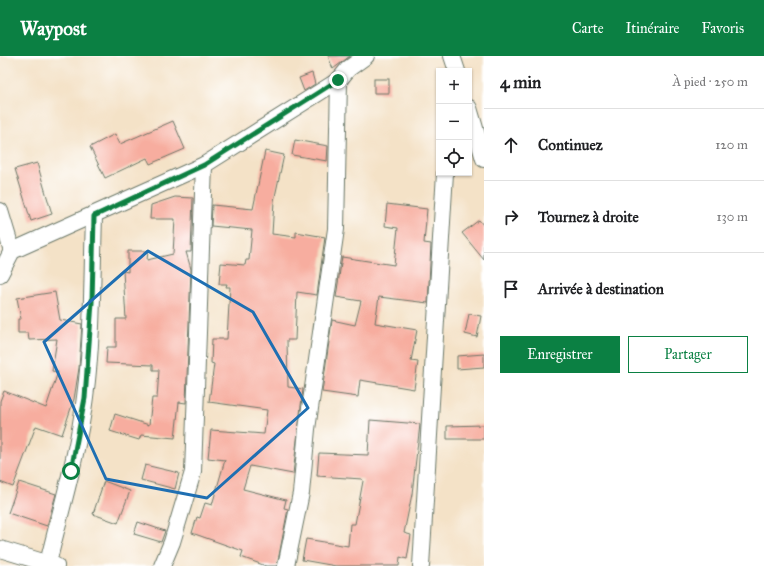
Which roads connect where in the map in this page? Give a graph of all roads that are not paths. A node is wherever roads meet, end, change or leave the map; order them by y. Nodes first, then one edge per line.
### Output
1 (366, 56) edge
2 (452, 56) edge
3 (456, 68) edge
4 (338, 80) junction
5 (472, 123) edge
6 (484, 159) edge
7 (204, 165) junction
8 (445, 176) edge
9 (0, 211) edge
10 (94, 216) junction
11 (12, 251) junction
12 (0, 274) edge
13 (0, 549) edge
14 (52, 565) edge
15 (162, 566) edge
16 (286, 566) edge
17 (421, 566) edge

1 - 4 street
2 - 3 street
4 - 7 street
4 - 16 street
5 - 6 street
7 - 10 street
7 - 15 street
8 - 17 street
9 - 11 street
10 - 11 street
10 - 14 street
11 - 12 street
13 - 14 street

